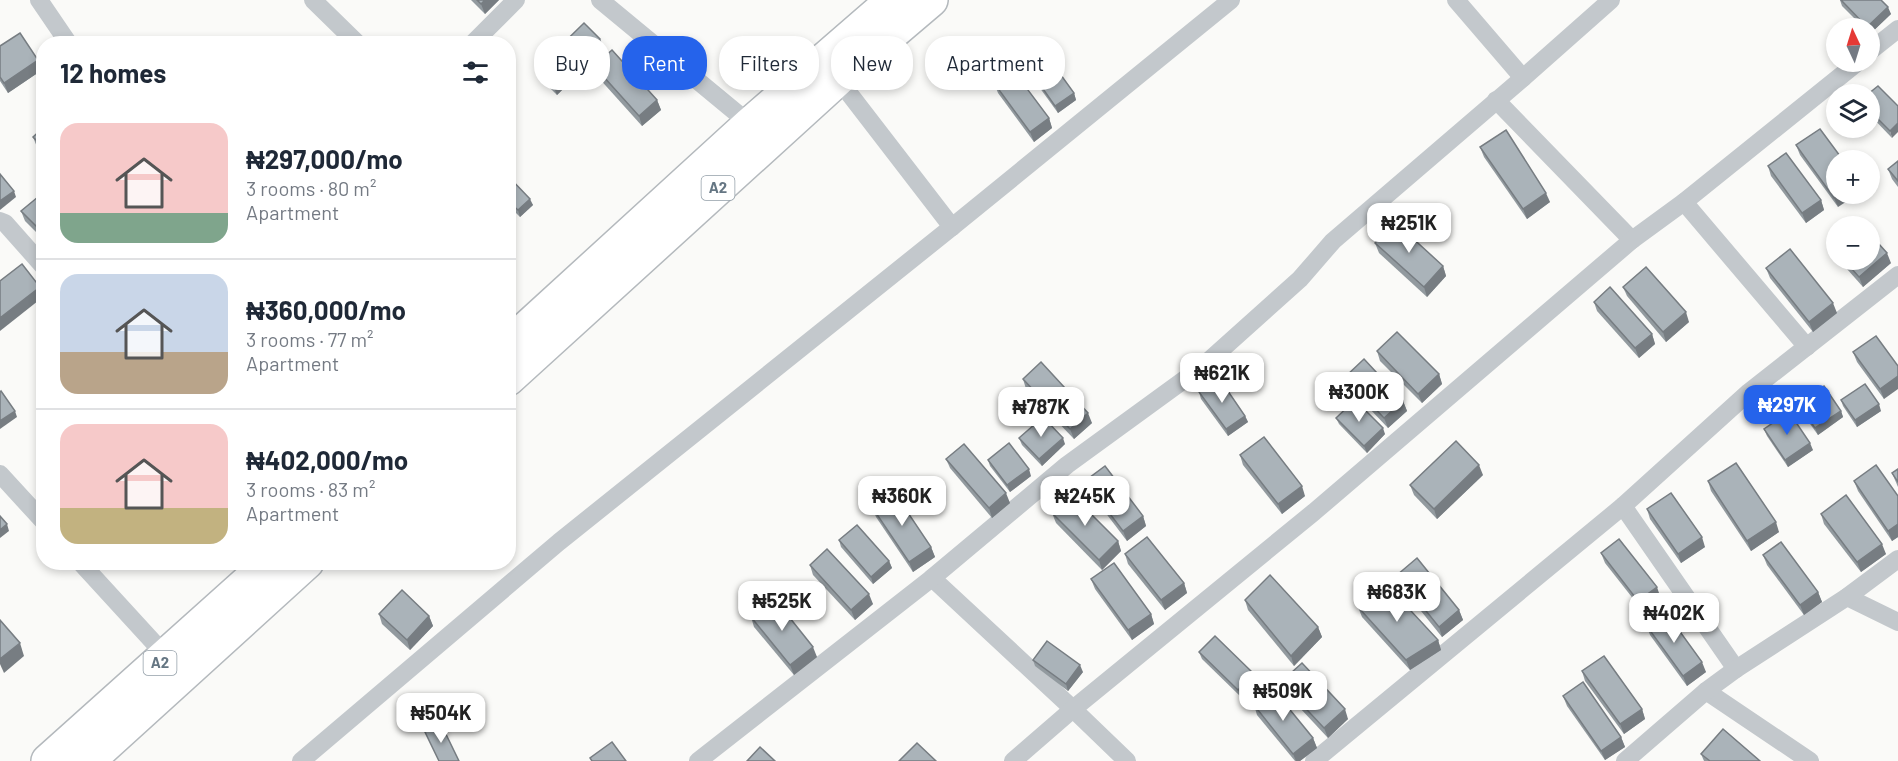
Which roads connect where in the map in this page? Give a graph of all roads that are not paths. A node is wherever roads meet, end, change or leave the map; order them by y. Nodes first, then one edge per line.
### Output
1 (39, 0) edge
2 (313, 0) edge
3 (516, 0) edge
4 (600, 0) edge
5 (931, 0) edge
6 (1231, 0) edge
7 (1456, 0) edge
8 (1611, 0) edge
9 (884, 3) edge
10 (1898, 29) edge
11 (64, 36) edge
12 (350, 36) edge
13 (479, 36) edge
14 (889, 36) edge
15 (1880, 43) edge
16 (1846, 72) edge
17 (1523, 78) junction
18 (831, 85) edge
19 (846, 90) edge
20 (1496, 100) junction
21 (750, 124) junction
22 (1684, 202) junction
23 (0, 221) edge
24 (952, 227) junction
25 (1632, 240) junction
26 (36, 258) edge
27 (1898, 275) edge
28 (516, 338) edge
29 (1807, 347) junction
30 (516, 372) edge
31 (0, 474) edge
32 (1623, 506) junction
33 (36, 508) edge
34 (1898, 559) edge
35 (87, 570) edge
36 (261, 570) edge
37 (298, 570) edge
38 (932, 578) junction
39 (1847, 597) junction
40 (1898, 622) edge
41 (166, 657) junction
42 (1736, 669) junction
43 (1706, 691) junction
44 (1074, 709) junction
45 (48, 761) edge
46 (88, 761) edge
47 (301, 761) edge
48 (698, 761) edge
49 (1013, 761) edge
50 (1127, 761) edge
51 (1314, 761) edge
52 (1625, 761) edge
53 (1810, 761) edge

1 - 11 street
2 - 12 street
3 - 13 street
4 - 21 street
5 - 14 highway, A2
6 - 24 street
7 - 17 street
8 - 17 street
9 - 21 highway, A2
10 - 15 street
16 - 22 street
17 - 20 street
18 - 30 highway, A2
19 - 24 street
20 - 25 street
20 - 38 street
21 - 28 highway, A2
22 - 25 street
22 - 29 street
23 - 26 street
24 - 47 street
25 - 44 street
27 - 29 street
29 - 32 street
31 - 33 street
32 - 42 street
32 - 51 street
34 - 39 street
35 - 41 street
36 - 41 highway, A2
37 - 46 highway, A2
38 - 44 street
38 - 48 street
39 - 40 street
39 - 42 street
41 - 45 highway, A2
42 - 43 street
43 - 52 street
43 - 53 street
44 - 49 street
44 - 50 street

